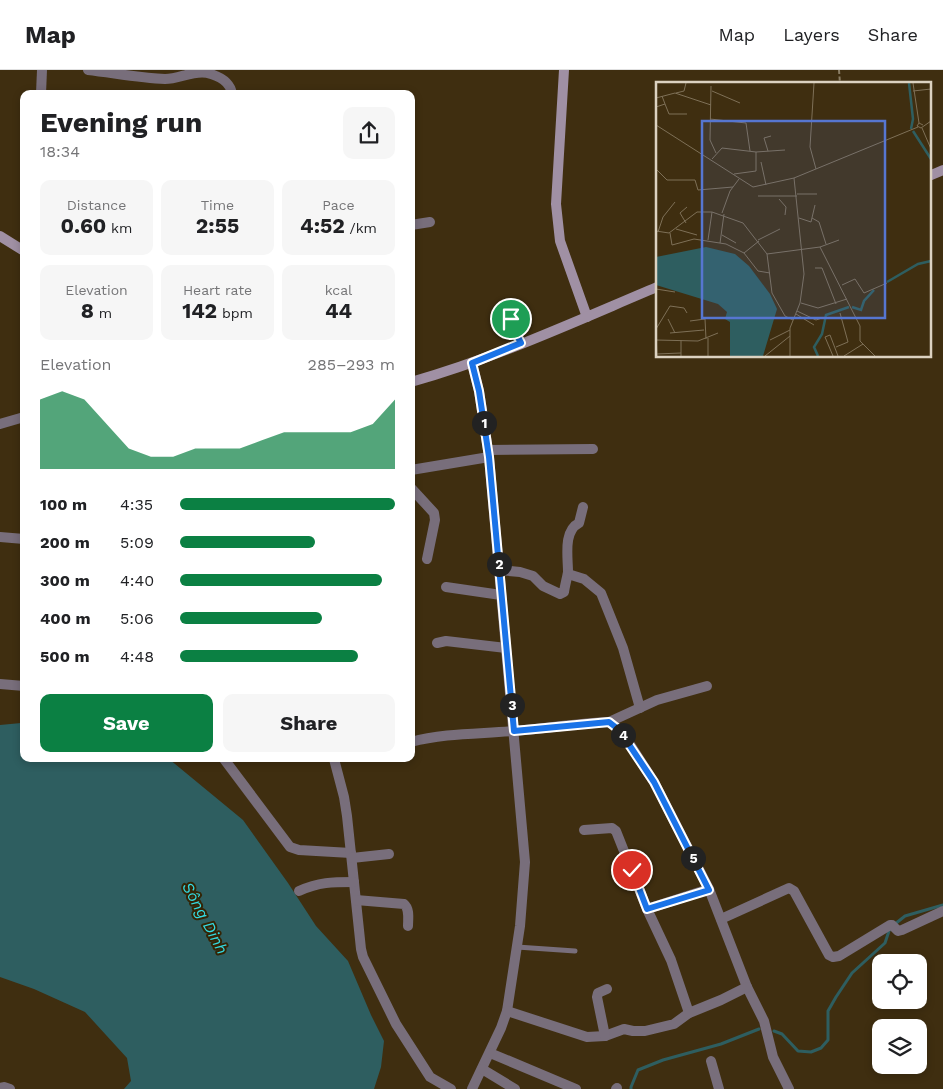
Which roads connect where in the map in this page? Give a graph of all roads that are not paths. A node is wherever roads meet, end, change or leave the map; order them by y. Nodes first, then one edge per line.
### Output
1 (42, 70) edge
2 (88, 70) edge
3 (564, 70) edge
4 (41, 90) edge
5 (231, 90) edge
6 (943, 170) edge
7 (930, 176) edge
8 (430, 222) dead end
9 (415, 224) edge
10 (0, 236) edge
11 (20, 249) edge
12 (656, 287) edge
13 (516, 314) dead end
14 (586, 317) junction
15 (521, 343) junction
16 (472, 363) junction
17 (415, 381) edge
18 (20, 418) edge
19 (0, 424) edge
20 (593, 449) dead end
21 (489, 454) junction
22 (415, 469) edge
23 (415, 492) edge
24 (583, 506) dead end
25 (0, 537) edge
26 (20, 538) edge
27 (427, 559) dead end
28 (499, 570) junction
29 (568, 574) junction
30 (446, 587) dead end
31 (501, 595) junction
32 (437, 643) dead end
33 (506, 648) junction
34 (0, 684) edge
35 (20, 686) edge
36 (707, 686) dead end
37 (640, 708) junction
38 (609, 722) junction
39 (514, 731) junction
40 (415, 741) edge
41 (226, 762) edge
42 (335, 762) edge
43 (584, 830) dead end
44 (389, 854) dead end
45 (351, 855) junction
46 (354, 882) junction
47 (709, 890) junction
48 (298, 891) dead end
49 (356, 900) junction
50 (647, 909) junction
51 (943, 911) edge
52 (721, 919) junction
53 (408, 926) dead end
54 (517, 947) junction
55 (575, 951) dead end
56 (747, 987) junction
57 (607, 989) dead end
58 (508, 1011) junction
59 (690, 1013) junction
60 (604, 1036) junction
61 (490, 1053) junction
62 (710, 1061) dead end
63 (482, 1069) junction
64 (0, 1088) edge
65 (10, 1089) edge
66 (452, 1089) edge
67 (472, 1089) edge
68 (515, 1089) edge
69 (576, 1089) edge
70 (720, 1089) edge
71 (789, 1089) edge

1 - 4 street
2 - 5 street
3 - 14 street
6 - 7 street
8 - 9 street
10 - 11 street
12 - 14 street
13 - 15 street
14 - 15 street
15 - 16 street
16 - 17 street
16 - 21 street
18 - 19 street
20 - 21 street
21 - 22 street
21 - 28 street
23 - 27 street
24 - 29 street
25 - 26 street
28 - 29 street
28 - 31 street
29 - 37 street
30 - 31 street
31 - 33 street
32 - 33 street
33 - 39 street
34 - 35 street
36 - 37 street
37 - 38 street
38 - 39 street
38 - 47 street
39 - 40 street
39 - 54 street
41 - 45 street
42 - 45 street
43 - 50 street
44 - 45 street
45 - 46 street
46 - 48 street
46 - 49 street
47 - 50 street
47 - 52 street
49 - 53 street
49 - 66 street
50 - 59 street
51 - 52 street
52 - 56 street
54 - 55 lane
54 - 58 street
56 - 59 street
56 - 71 street
57 - 60 street
58 - 60 street
58 - 61 street
59 - 60 street
61 - 63 street
61 - 69 street
62 - 70 street
63 - 67 street
63 - 68 street
64 - 65 street

